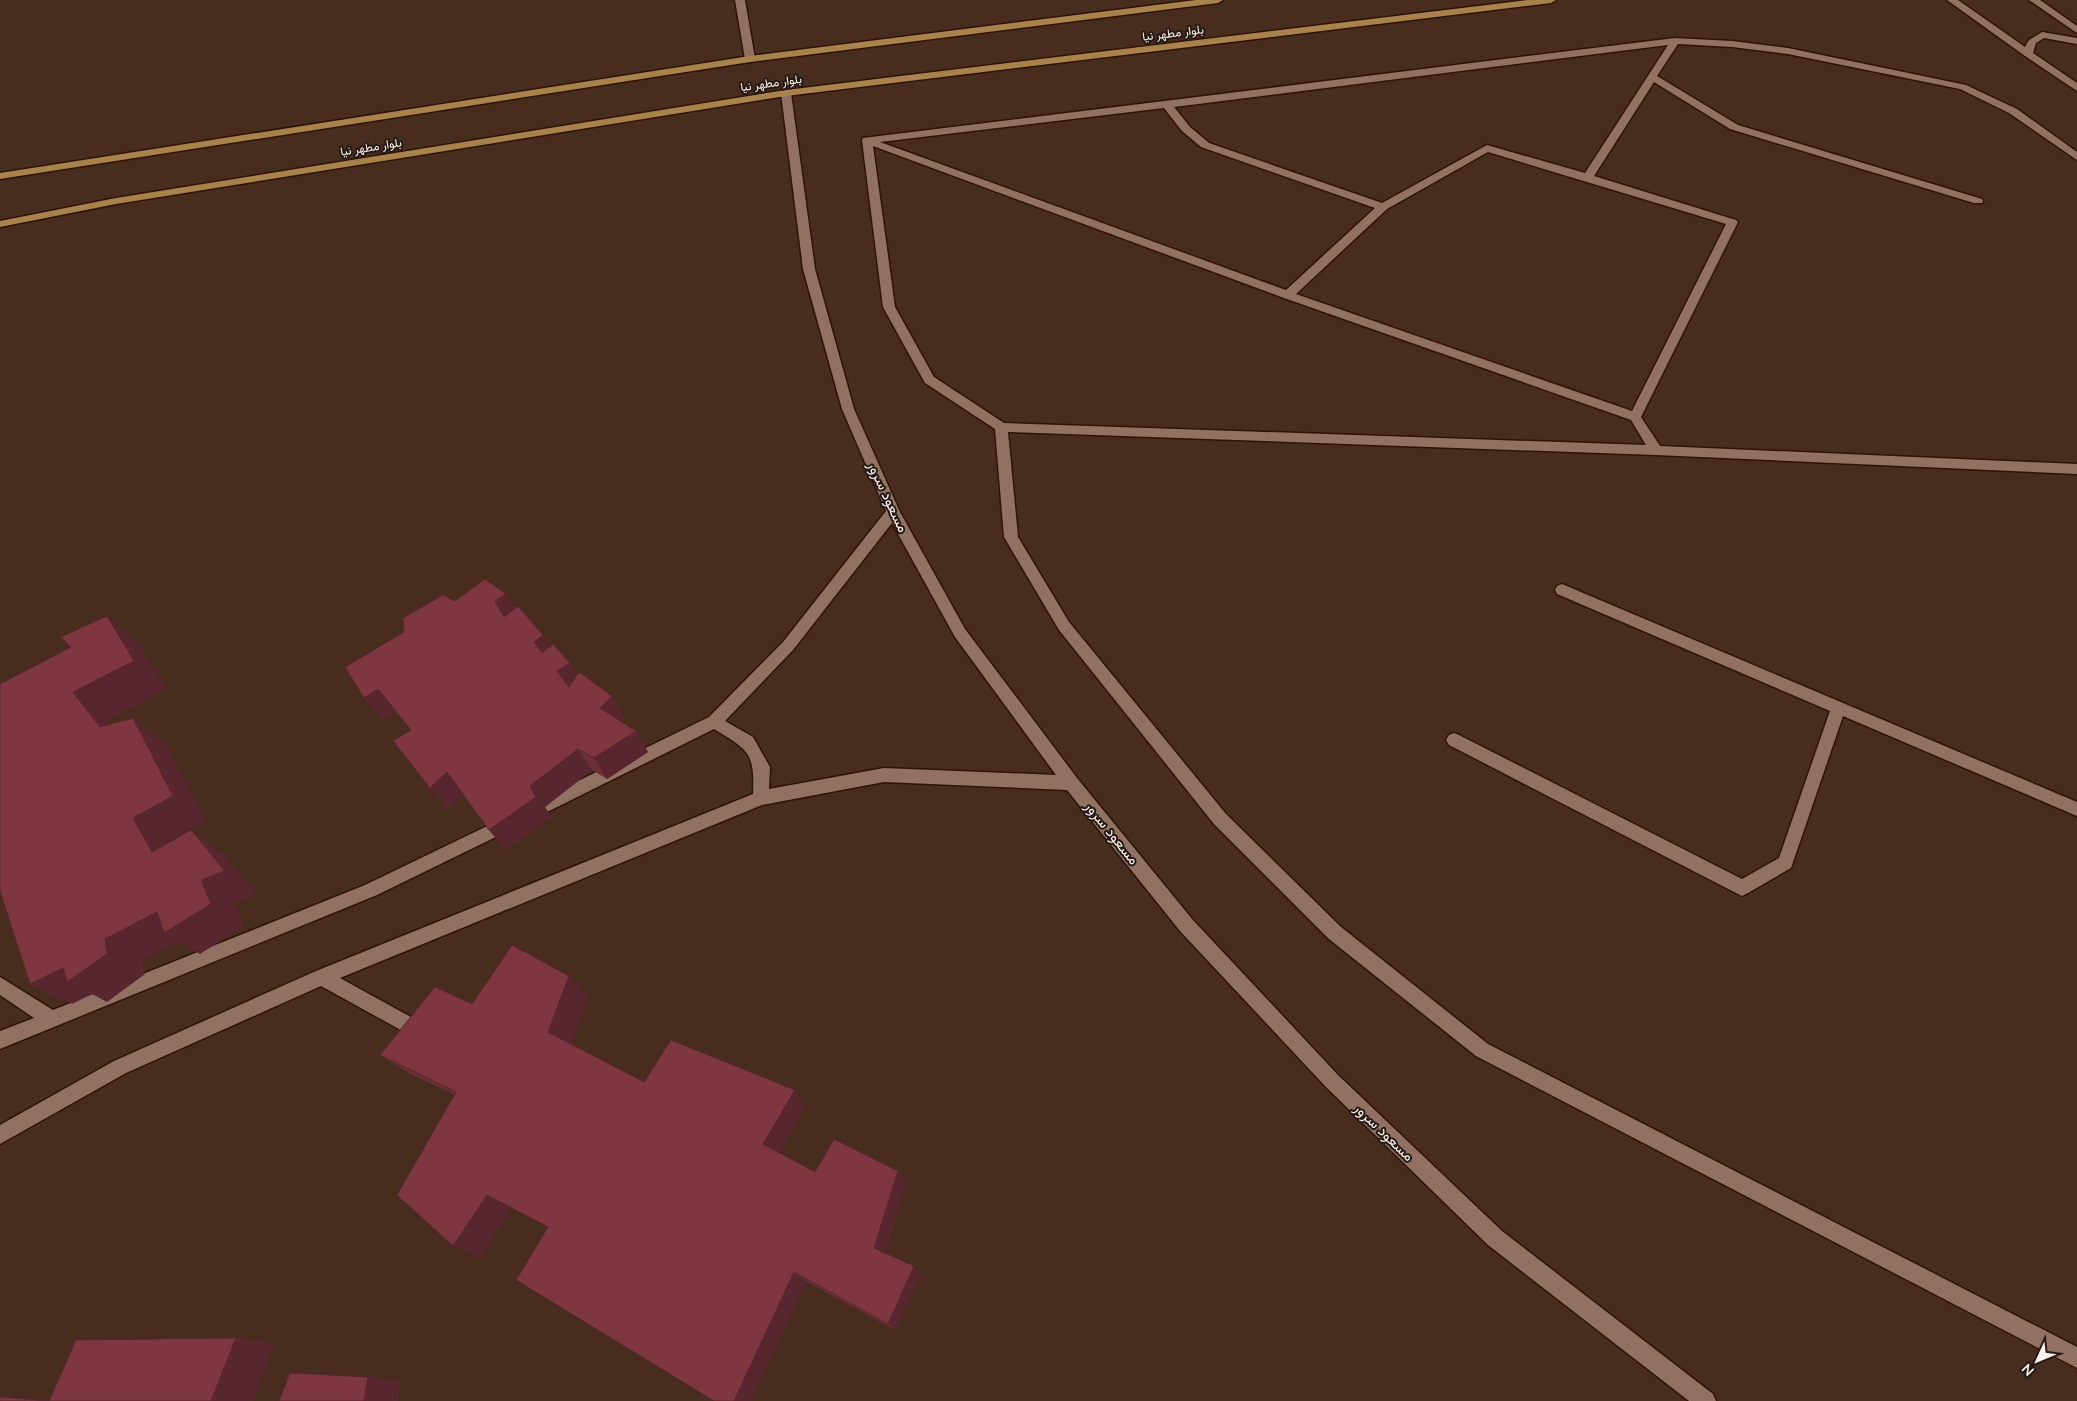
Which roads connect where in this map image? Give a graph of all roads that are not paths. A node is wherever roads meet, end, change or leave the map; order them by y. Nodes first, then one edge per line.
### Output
1 (740, 0) edge
2 (1218, 0) edge
3 (1551, 0) edge
4 (1952, 0) edge
5 (2034, 0) edge
6 (2077, 30) edge
7 (1675, 41) junction
8 (2077, 42) edge
9 (2028, 54) junction
10 (750, 59) junction
11 (1652, 77) junction
12 (2077, 88) edge
13 (786, 93) junction
14 (1167, 105) junction
15 (867, 140) junction
16 (2077, 157) edge
17 (0, 176) edge
18 (1588, 177) junction
19 (1978, 202) dead end
20 (1383, 206) junction
21 (0, 224) edge
22 (1288, 295) junction
23 (1635, 417) junction
24 (1001, 427) junction
25 (1656, 450) junction
26 (2077, 469) edge
27 (893, 512) junction
28 (1562, 590) dead end
29 (1838, 708) junction
30 (714, 722) junction
31 (1454, 740) dead end
32 (1071, 783) junction
33 (761, 798) junction
34 (2077, 809) edge
35 (322, 977) junction
36 (0, 985) edge
37 (51, 1019) junction
38 (434, 1039) edge
39 (0, 1040) edge
40 (0, 1135) edge
41 (2077, 1358) edge
42 (1706, 1401) edge

1 - 10 street
2 - 10 main road, بلوار مطهر نیا
3 - 13 main road, بلوار مطهر نیا
4 - 9 street
5 - 6 street
7 - 11 street
7 - 14 street
7 - 16 street
8 - 9 street
9 - 12 street
10 - 17 main road, بلوار مطهر نیا
11 - 18 street
11 - 19 street
13 - 21 main road, بلوار مطهر نیا
13 - 27 street, مسعود سرور
14 - 15 street
14 - 20 street
15 - 22 street
15 - 24 street
18 - 20 street
18 - 23 street
20 - 22 street
22 - 23 street
23 - 25 street
24 - 25 street
24 - 41 street
25 - 26 street
27 - 30 street
27 - 32 street, مسعود سرور
28 - 29 street
29 - 31 street
29 - 34 street
30 - 33 street
30 - 37 street
32 - 33 street
32 - 42 street, مسعود سرور
33 - 35 street
35 - 38 street
35 - 40 street
36 - 37 street
37 - 39 street

